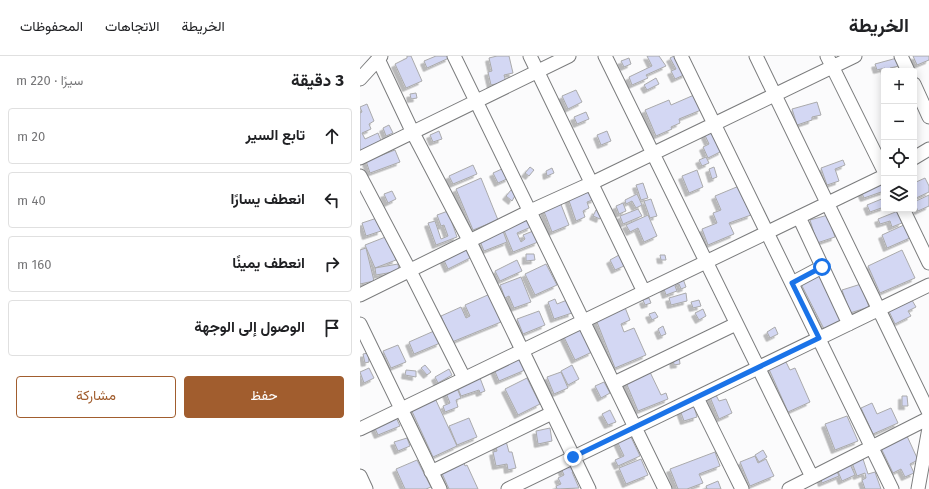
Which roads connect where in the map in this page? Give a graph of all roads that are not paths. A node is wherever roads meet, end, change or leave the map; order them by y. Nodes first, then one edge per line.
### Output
1 (454, 56) edge
2 (530, 56) edge
3 (569, 56) edge
4 (605, 56) edge
5 (681, 56) edge
6 (756, 56) edge
7 (855, 56) edge
8 (901, 56) edge
9 (379, 58) edge
10 (830, 62) edge
11 (907, 68) edge
12 (537, 72) junction
13 (360, 79) edge
14 (917, 91) edge
15 (776, 95) junction
16 (476, 102) junction
17 (929, 117) edge
18 (714, 124) junction
19 (413, 133) junction
20 (929, 149) edge
21 (654, 154) junction
22 (917, 156) edge
23 (360, 158) edge
24 (881, 165) edge
25 (360, 176) edge
26 (881, 177) edge
27 (592, 183) junction
28 (828, 203) junction
29 (528, 212) junction
30 (904, 212) edge
31 (798, 217) junction
32 (767, 232) junction
33 (470, 242) junction
34 (706, 262) junction
35 (929, 263) edge
36 (822, 267) junction
37 (410, 270) junction
38 (792, 283) junction
39 (929, 285) edge
40 (644, 292) junction
41 (360, 295) edge
42 (879, 309) junction
43 (583, 321) junction
44 (360, 324) edge
45 (736, 324) junction
46 (849, 324) junction
47 (819, 338) junction
48 (522, 350) junction
49 (758, 368) junction
50 (464, 378) junction
51 (614, 384) junction
52 (696, 398) junction
53 (401, 409) junction
54 (552, 413) junction
55 (929, 413) edge
56 (929, 418) edge
57 (636, 427) junction
58 (929, 428) edge
59 (360, 429) edge
60 (872, 447) junction
61 (573, 457) junction
62 (431, 472) junction
63 (360, 476) edge
64 (812, 477) junction
65 (512, 488) edge
66 (366, 489) edge
67 (440, 489) edge
68 (589, 489) edge
69 (665, 489) edge
70 (742, 489) edge
71 (789, 489) edge
72 (892, 489) edge
73 (918, 489) edge

1 - 16 street
2 - 12 street
3 - 12 street
4 - 21 street
5 - 18 street
6 - 15 street
7 - 10 street
8 - 11 street
9 - 13 street
9 - 19 street
10 - 15 street
10 - 24 street
12 - 16 street
12 - 27 street
14 - 17 street
15 - 18 street
15 - 28 street
16 - 19 street
16 - 29 street
18 - 21 street
18 - 32 street
19 - 23 street
19 - 33 street
20 - 22 street
21 - 27 street
21 - 34 street
25 - 37 street
26 - 28 street
27 - 29 street
27 - 40 street
28 - 31 street
28 - 42 street
29 - 33 street
29 - 43 street
30 - 35 street
31 - 32 street
31 - 36 street
32 - 34 street
32 - 38 street
33 - 37 street
33 - 48 street
34 - 40 street
34 - 45 street
36 - 38 street
36 - 46 street
37 - 41 street
37 - 50 street
38 - 47 street
39 - 42 street
40 - 43 street
42 - 46 street
42 - 55 street
43 - 48 street
43 - 51 street
44 - 53 street
45 - 49 street
45 - 51 street
46 - 47 street
47 - 49 street
47 - 60 street
48 - 50 street
48 - 54 street
49 - 52 street
49 - 64 street
50 - 53 street
51 - 57 street
52 - 57 street
52 - 70 street
53 - 59 street
53 - 62 street
54 - 61 street
54 - 62 street
56 - 60 street
57 - 61 street
57 - 69 street
58 - 73 street
60 - 64 street
60 - 72 street
61 - 65 street
61 - 68 street
62 - 67 street
63 - 66 street
64 - 71 street

